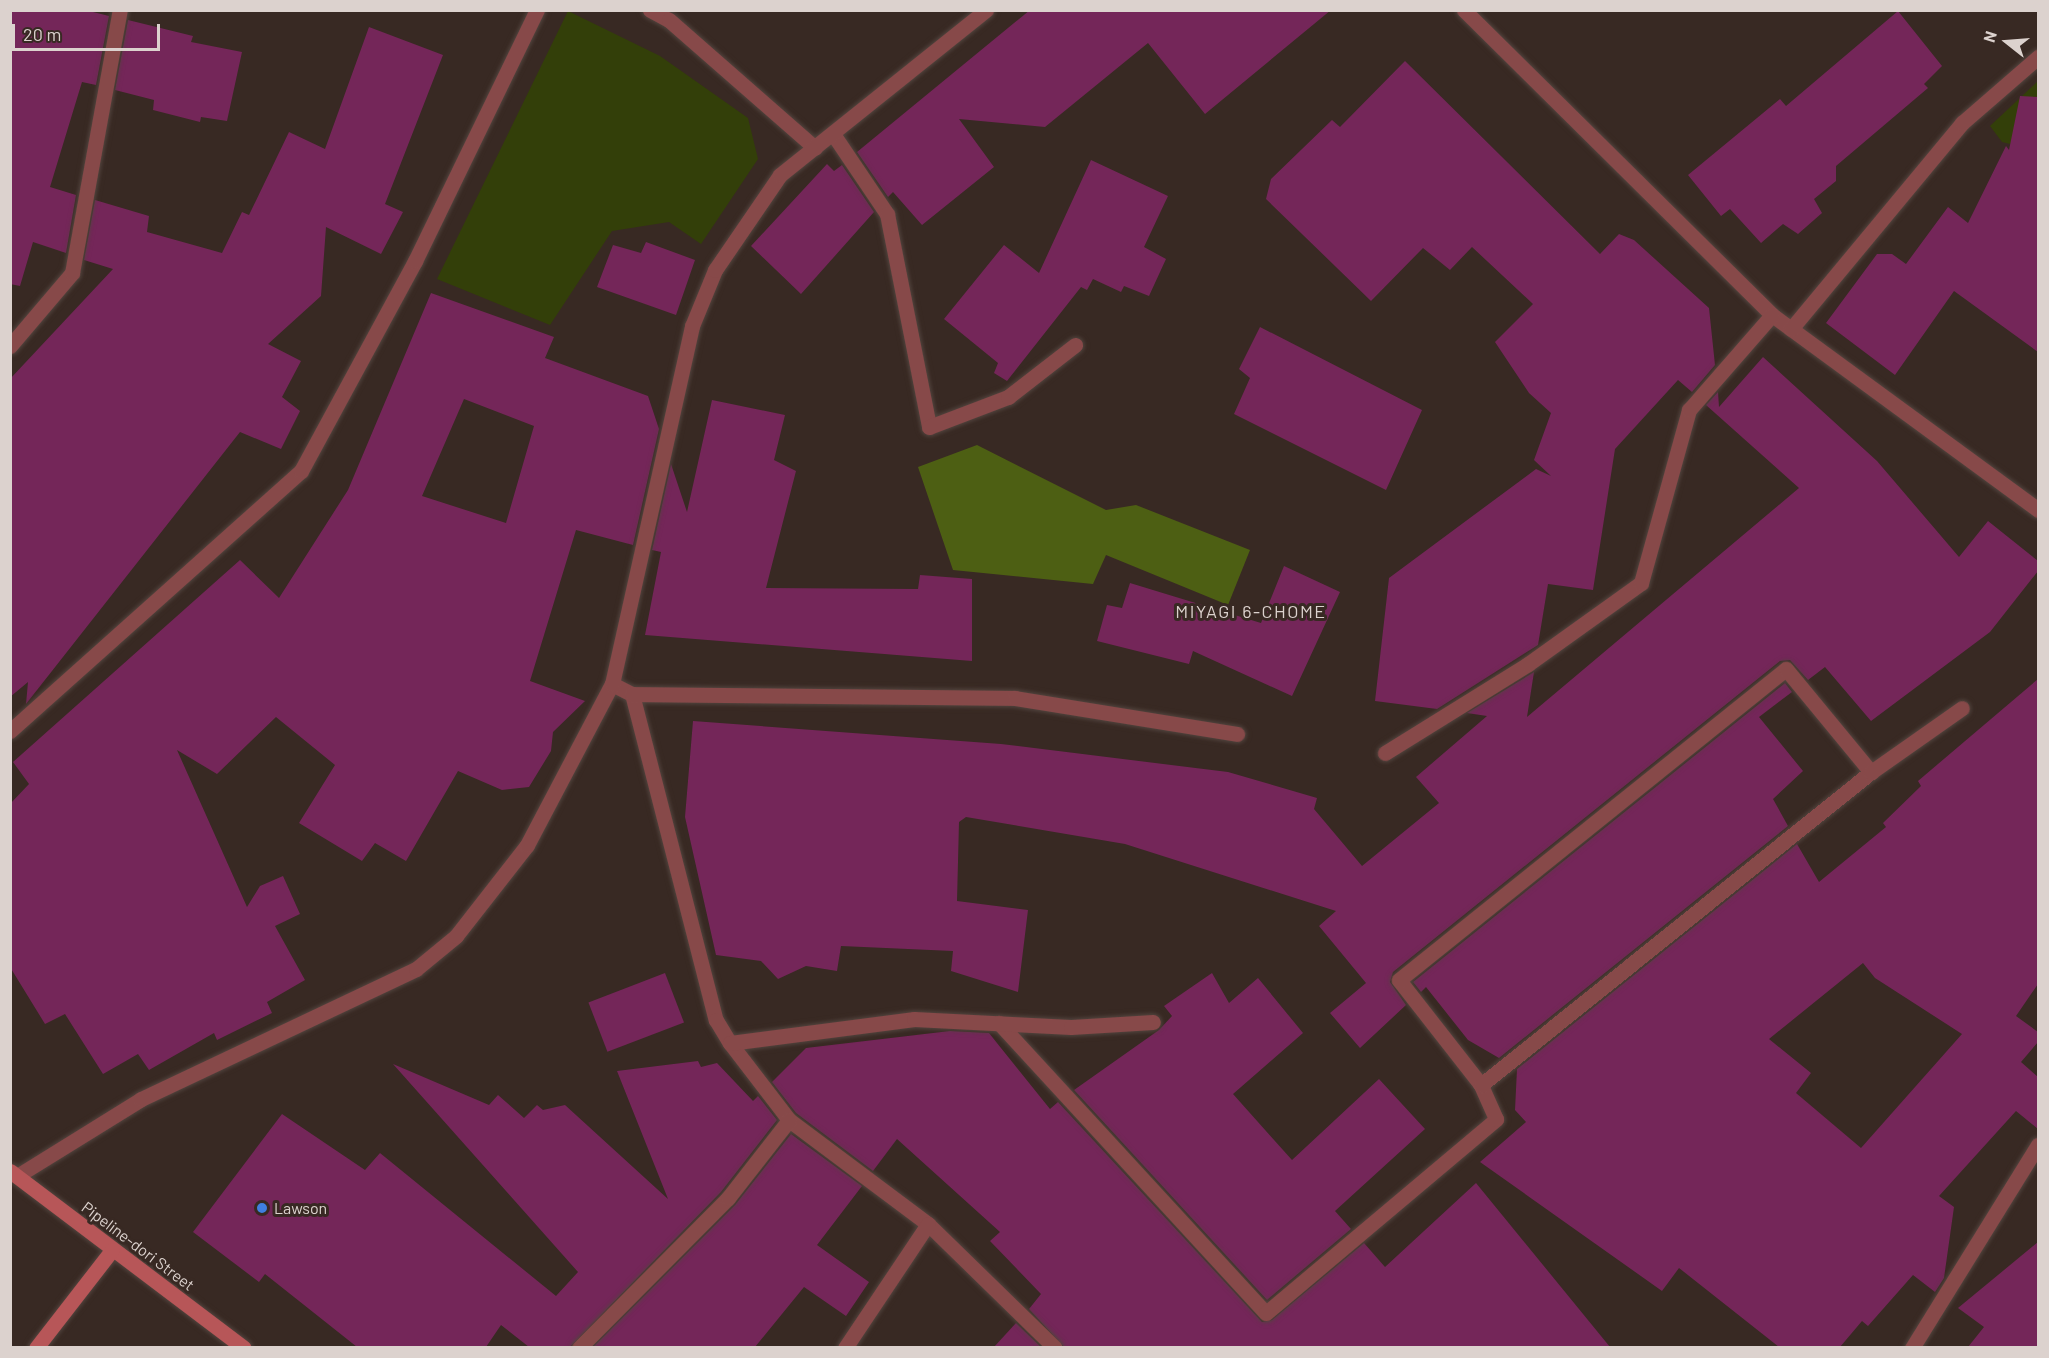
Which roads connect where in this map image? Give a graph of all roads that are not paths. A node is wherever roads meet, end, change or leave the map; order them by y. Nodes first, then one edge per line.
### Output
1 (120, 10) edge
2 (537, 10) edge
3 (650, 10) edge
4 (986, 10) edge
5 (1464, 10) edge
6 (2038, 57) edge
7 (833, 134) junction
8 (815, 148) junction
9 (1772, 315) junction
10 (1791, 329) junction
11 (1075, 345) dead end
12 (10, 346) edge
13 (2038, 510) edge
14 (612, 684) junction
15 (632, 694) junction
16 (1962, 708) dead end
17 (10, 731) edge
18 (1237, 734) dead end
19 (1385, 753) dead end
20 (1871, 772) junction
21 (1153, 1022) dead end
22 (999, 1023) junction
23 (730, 1043) junction
24 (1481, 1085) junction
25 (789, 1120) junction
26 (2038, 1145) edge
27 (14, 1174) edge
28 (928, 1224) junction
29 (112, 1250) junction
30 (36, 1347) edge
31 (244, 1347) edge
32 (579, 1347) edge
33 (845, 1347) edge
34 (1055, 1347) edge
35 (1912, 1347) edge

1 - 12 street
2 - 17 street
3 - 8 street
4 - 7 street
5 - 9 street
6 - 10 street
7 - 8 street
7 - 11 street
8 - 14 street
9 - 10 street
9 - 19 street
10 - 13 street
14 - 15 street
14 - 27 street
15 - 18 street
15 - 23 street
16 - 20 street
20 - 24 street
20 - 24 street
21 - 22 street
22 - 23 street
22 - 24 street
23 - 25 street
25 - 28 street
25 - 32 street
26 - 35 street
27 - 29 main road, Pipeline-dori Street
28 - 33 street
28 - 34 street
29 - 30 main road
29 - 31 main road, Pipeline-dori Street

